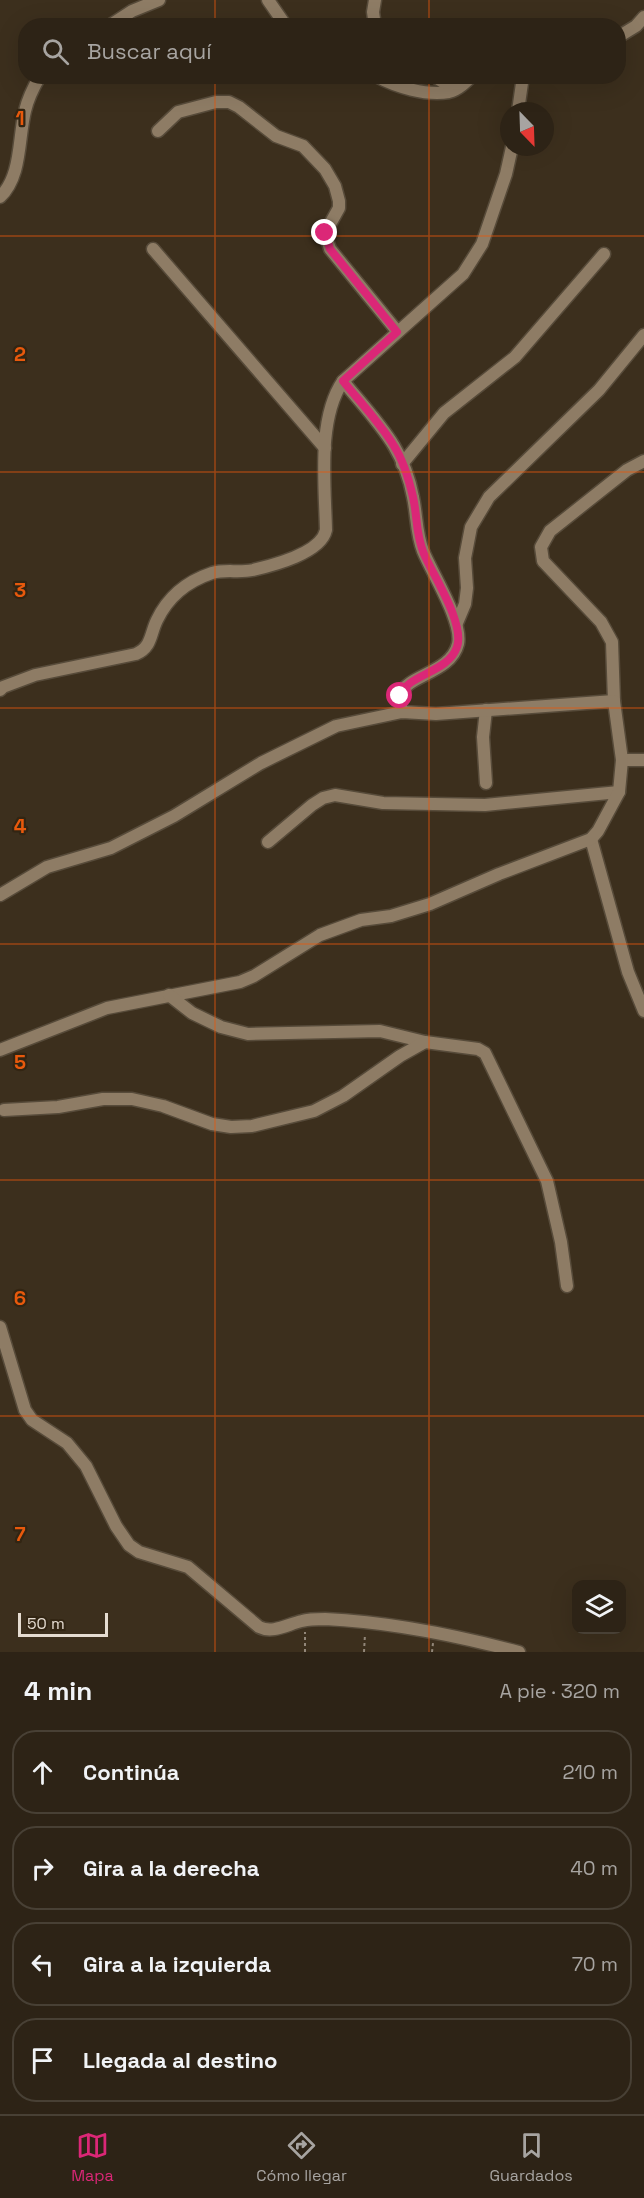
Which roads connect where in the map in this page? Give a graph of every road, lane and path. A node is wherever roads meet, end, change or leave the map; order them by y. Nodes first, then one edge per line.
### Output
1 (159, 0) edge
2 (268, 0) edge
3 (375, 0) edge
4 (644, 17) edge
5 (121, 18) edge
6 (280, 18) edge
7 (374, 18) edge
8 (626, 32) edge
9 (35, 84) edge
10 (394, 84) edge
11 (462, 84) edge
12 (522, 84) edge
13 (519, 102) edge
14 (158, 131) dead end
15 (510, 156) edge
16 (0, 197) edge
17 (153, 249) dead end
18 (604, 254) dead end
19 (397, 332) junction
20 (644, 336) edge
21 (343, 381) junction
22 (325, 448) junction
23 (644, 460) edge
24 (402, 464) junction
25 (457, 623) junction
26 (0, 690) edge
27 (614, 701) junction
28 (486, 711) junction
29 (402, 712) junction
30 (622, 760) junction
31 (644, 760) edge
32 (486, 783) dead end
33 (618, 792) junction
34 (591, 839) junction
35 (268, 842) dead end
36 (0, 895) edge
37 (169, 995) junction
38 (644, 1011) edge
39 (424, 1042) junction
40 (0, 1050) edge
41 (4, 1110) dead end
42 (567, 1287) dead end
43 (0, 1327) edge
44 (305, 1620) junction
45 (366, 1622) junction
46 (305, 1652) edge
47 (364, 1652) edge
48 (519, 1652) edge

1 - 5 street
2 - 6 street
3 - 7 street
4 - 8 street
9 - 16 street
10 - 11 street
12 - 13 street
14 - 19 street
15 - 19 street
17 - 22 street
18 - 24 street
19 - 21 street
20 - 25 street
21 - 22 street
21 - 24 street
22 - 26 street
23 - 27 street
24 - 25 street
25 - 29 street
27 - 28 street
27 - 30 street
28 - 29 street
28 - 32 street
29 - 36 street
30 - 31 street
30 - 33 street
33 - 34 street
33 - 35 street
34 - 37 street
34 - 38 street
37 - 39 street
37 - 40 street
39 - 41 street
39 - 42 street
43 - 44 street
44 - 45 street
44 - 46 path
45 - 47 path
45 - 48 street

